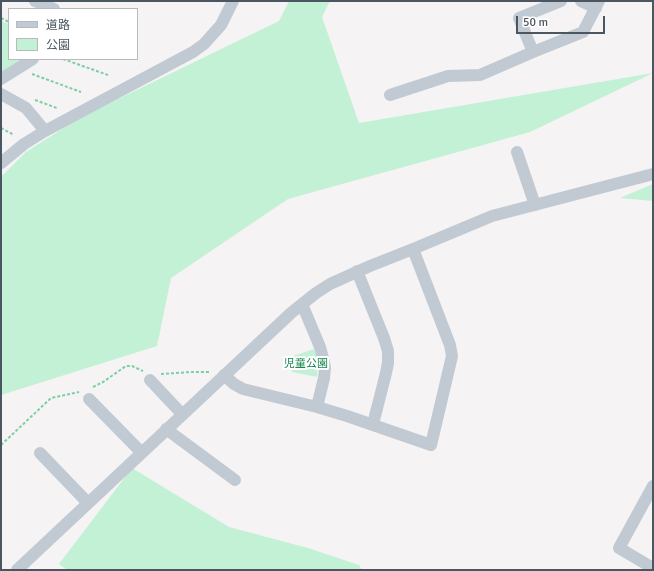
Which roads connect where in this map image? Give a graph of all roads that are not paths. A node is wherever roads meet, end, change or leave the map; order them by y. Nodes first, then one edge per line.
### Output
1 (34, 1) edge
2 (233, 1) edge
3 (561, 1) edge
4 (581, 1) edge
5 (598, 5) edge
6 (52, 8) edge
7 (533, 52) junction
8 (28, 62) edge
9 (1, 79) edge
10 (1, 94) edge
11 (390, 95) dead end
12 (44, 131) junction
13 (517, 152) dead end
14 (1, 163) edge
15 (653, 174) edge
16 (535, 205) junction
17 (414, 249) junction
18 (357, 271) junction
19 (302, 304) junction
20 (224, 375) junction
21 (151, 376) road end
22 (87, 393) road end
23 (317, 407) junction
24 (182, 414) junction
25 (374, 424) junction
26 (166, 429) junction
27 (40, 453) dead end
28 (142, 453) junction
29 (235, 480) dead end
30 (653, 486) edge
31 (88, 503) junction
32 (653, 568) edge
33 (17, 570) edge

1 - 6 street
2 - 12 street
3 - 7 street
4 - 5 street
5 - 7 street
7 - 11 street
8 - 9 street
10 - 12 street
12 - 14 street
13 - 16 street
15 - 16 street
16 - 17 street
17 - 18 street
17 - 25 street
18 - 19 street
18 - 25 street
19 - 20 street
19 - 23 street
20 - 23 street
20 - 24 street
21 - 24 street
22 - 28 street
23 - 25 street
24 - 26 street
26 - 28 street
26 - 29 street
27 - 31 street
28 - 31 street
30 - 32 street
31 - 33 street

